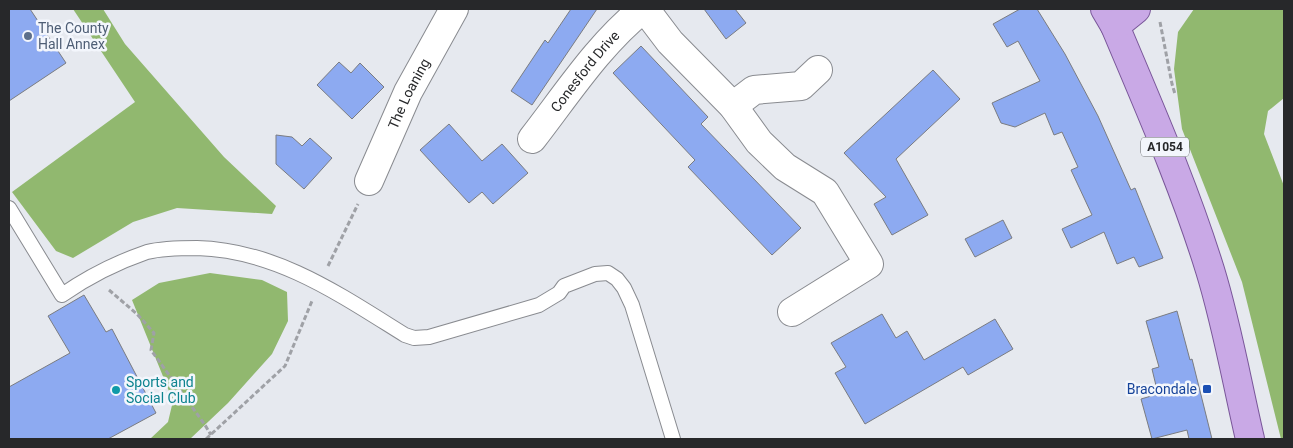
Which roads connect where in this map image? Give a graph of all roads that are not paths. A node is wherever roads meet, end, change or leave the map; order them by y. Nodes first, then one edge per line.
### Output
1 (454, 9) edge
2 (644, 9) edge
3 (1136, 9) edge
4 (1110, 17) edge
5 (818, 70) dead end
6 (733, 106) junction
7 (532, 139) dead end
8 (369, 181) road end
9 (9, 208) edge
10 (792, 312) dead end
11 (673, 439) edge
12 (1250, 439) edge

1 - 8 street, The Loaning
2 - 6 street, Conesford Drive
2 - 7 street, Conesford Drive
3 - 4 main road
4 - 12 main road, A1054
5 - 6 street
6 - 10 street, Conesford Drive
9 - 11 lane

